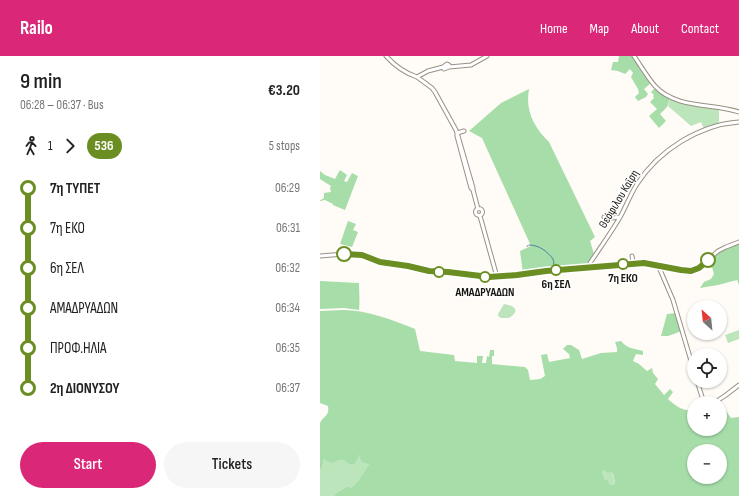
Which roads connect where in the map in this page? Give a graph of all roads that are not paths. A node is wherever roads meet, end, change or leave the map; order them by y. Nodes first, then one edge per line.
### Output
1 (386, 56) edge
2 (487, 56) edge
3 (634, 56) edge
4 (417, 77) junction
5 (739, 112) edge
6 (739, 122) edge
7 (464, 131) dead end
8 (457, 133) junction
9 (604, 217) dead end
10 (620, 217) junction
11 (739, 242) edge
12 (320, 256) edge
13 (632, 256) dead end
14 (641, 260) dead end
15 (645, 263) junction
16 (630, 264) junction
17 (658, 265) junction
18 (589, 267) junction
19 (497, 277) junction
20 (687, 348) edge
21 (739, 385) edge
22 (724, 396) edge

1 - 4 street
2 - 4 street
3 - 5 street
4 - 8 street
6 - 10 street, Θεόφιλου Καϊρη
7 - 8 street
8 - 19 street
9 - 10 street
10 - 18 street, Θεόφιλου Καϊρη
11 - 17 street
12 - 19 street
13 - 16 street
14 - 15 street
15 - 16 street
15 - 17 street
16 - 18 street
17 - 20 street
18 - 19 street
21 - 22 street

